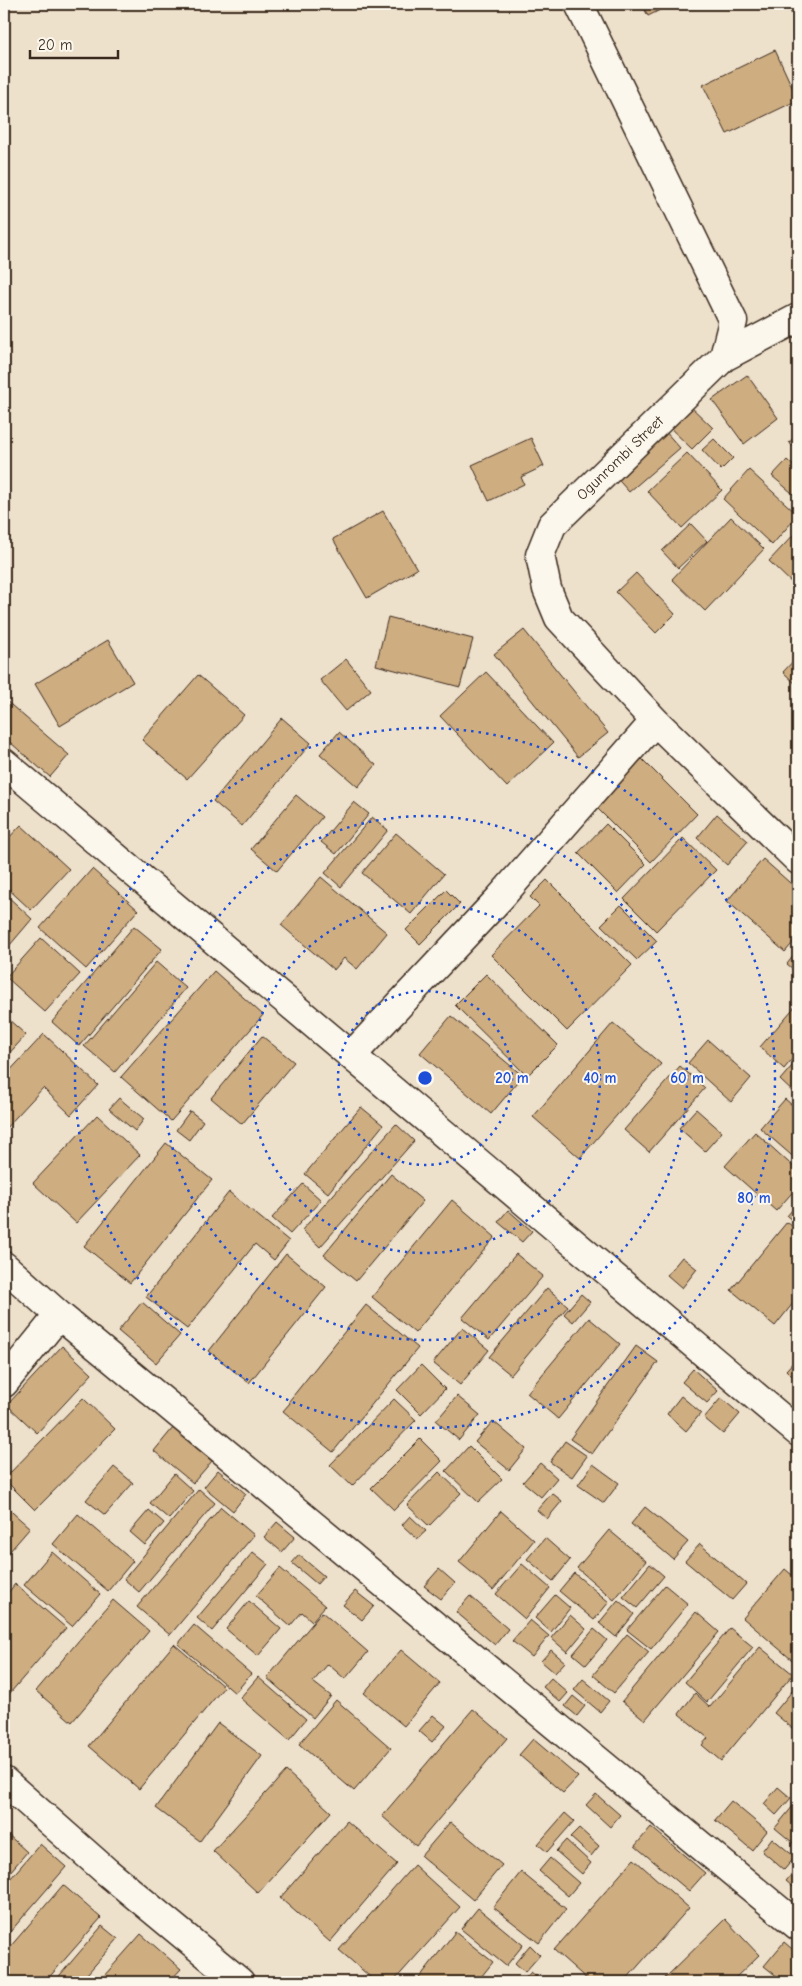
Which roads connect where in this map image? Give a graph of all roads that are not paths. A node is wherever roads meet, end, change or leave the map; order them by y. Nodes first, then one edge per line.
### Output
1 (579, 4) edge
2 (798, 318) edge
3 (724, 357) junction
4 (656, 721) junction
5 (4, 763) edge
6 (798, 860) edge
7 (352, 1055) junction
8 (4, 1266) edge
9 (59, 1315) junction
10 (4, 1382) edge
11 (798, 1432) edge
12 (4, 1781) edge
13 (798, 1926) edge
14 (240, 1982) edge

1 - 3 street
2 - 3 street, Ogunrombi Street
3 - 4 street, Ogunrombi Street
4 - 6 street, Ogunrombi Street
4 - 7 street
5 - 7 street
7 - 11 street
8 - 9 street
9 - 10 street
9 - 13 street
12 - 14 street

